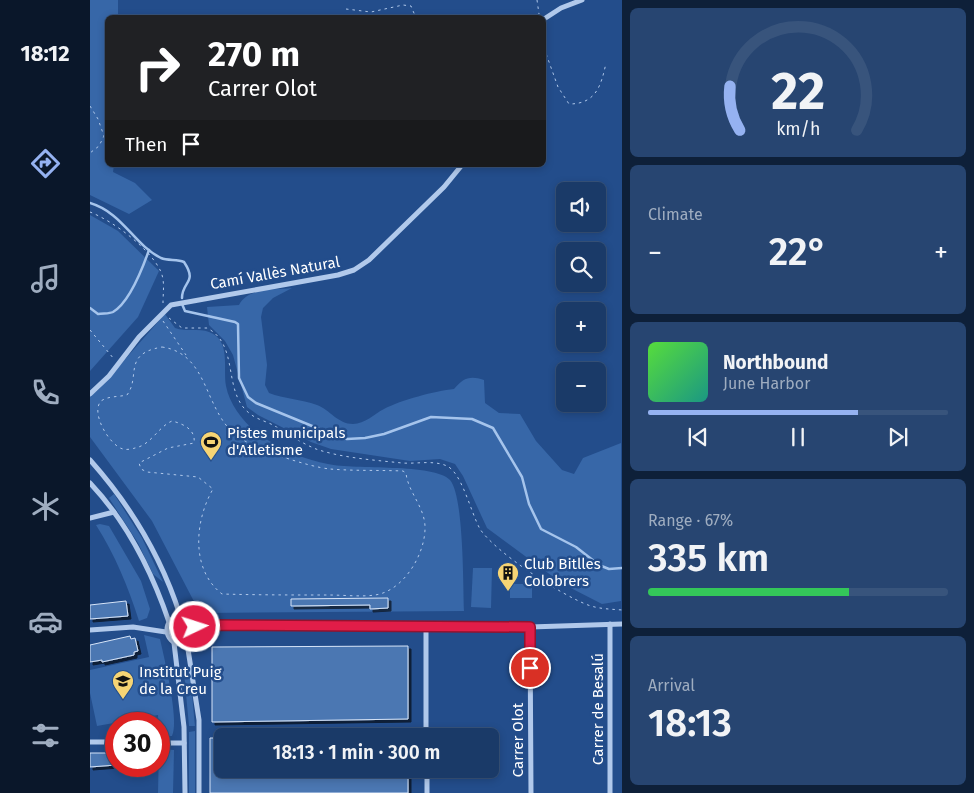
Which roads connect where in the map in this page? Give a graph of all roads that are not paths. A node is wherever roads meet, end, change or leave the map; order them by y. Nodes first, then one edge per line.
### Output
1 (582, 0) edge
2 (546, 18) edge
3 (460, 167) edge
4 (90, 394) edge
5 (90, 460) edge
6 (90, 482) edge
7 (114, 512) junction
8 (90, 518) edge
9 (180, 614) junction
10 (169, 622) junction
11 (610, 624) junction
12 (622, 624) edge
13 (426, 626) junction
14 (196, 627) junction
15 (530, 627) junction
16 (90, 630) edge
17 (166, 632) junction
18 (174, 643) junction
19 (187, 643) junction
20 (426, 728) edge
21 (90, 742) edge
22 (105, 742) edge
23 (170, 743) edge
24 (184, 743) junction
25 (426, 778) edge
26 (185, 793) edge
27 (199, 793) edge
28 (427, 793) edge
29 (531, 793) edge
30 (610, 793) edge

1 - 2 street
3 - 4 street, Camí Vallès Natural
5 - 9 street
6 - 7 street
7 - 8 street
7 - 10 street
9 - 10 street
9 - 14 street
10 - 17 street
11 - 12 street
11 - 15 street
11 - 30 street, Carrer de Besalú
13 - 14 street
13 - 15 street
13 - 20 street
14 - 19 street
15 - 29 street, Carrer Olot
16 - 17 street
17 - 18 street
18 - 19 street
18 - 24 street
19 - 27 street
21 - 22 street
23 - 24 street
24 - 26 street
25 - 28 street

